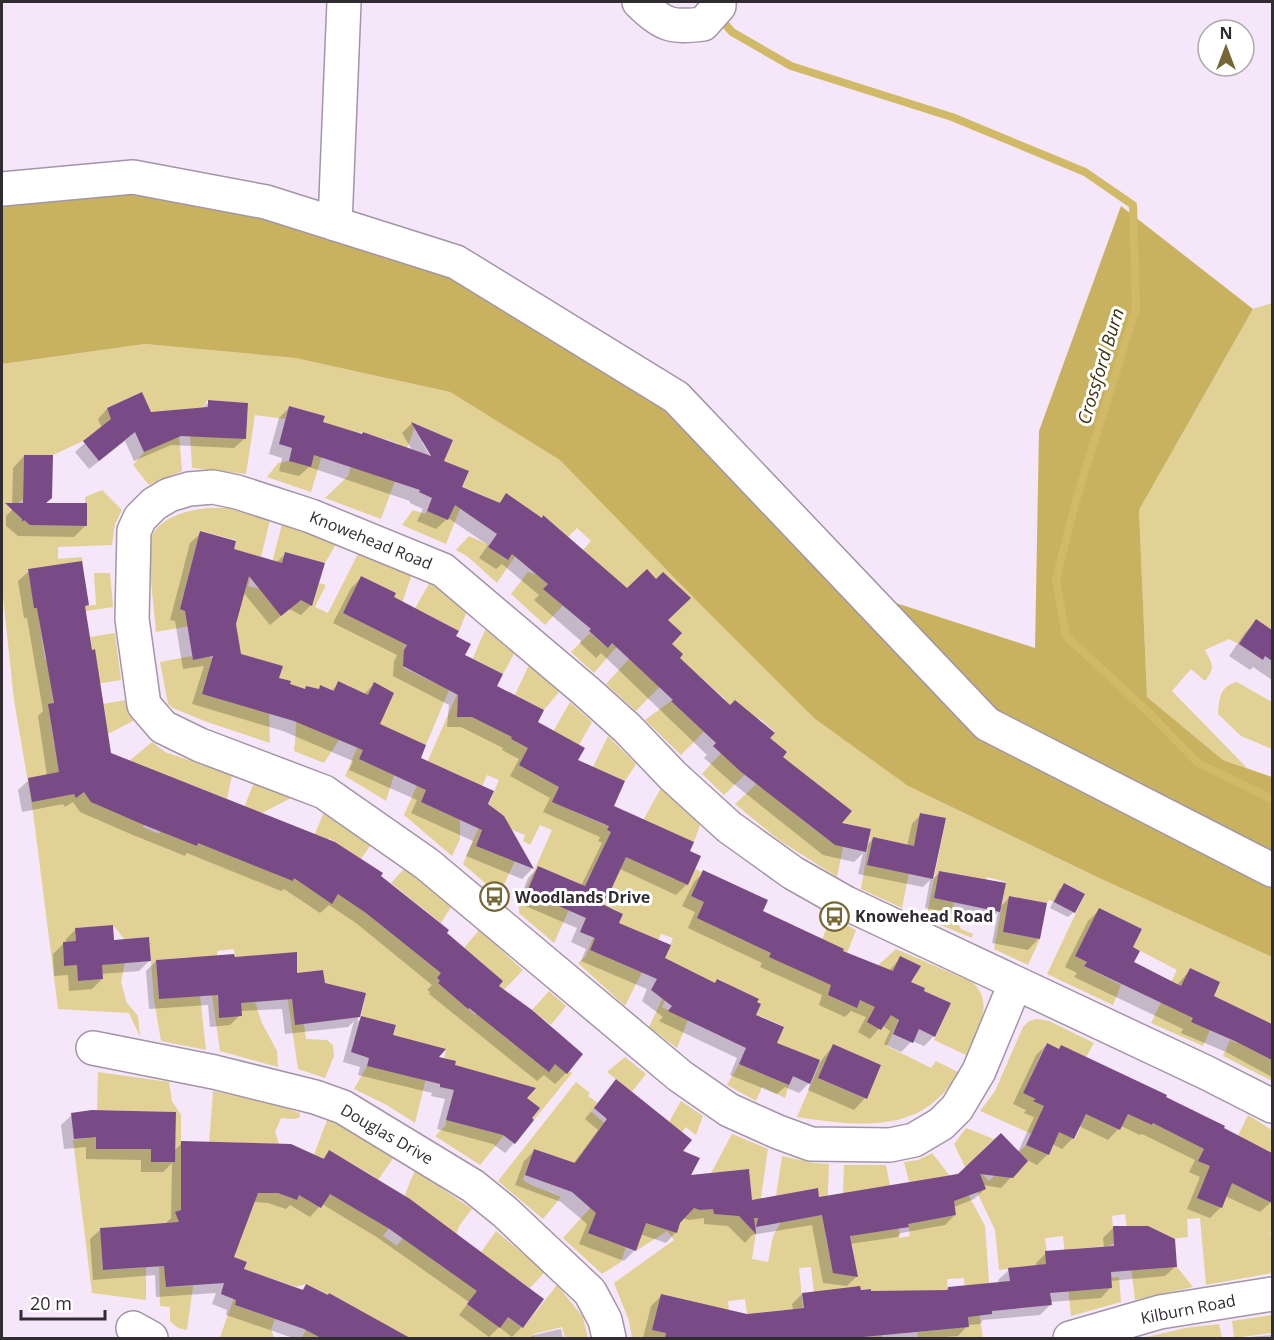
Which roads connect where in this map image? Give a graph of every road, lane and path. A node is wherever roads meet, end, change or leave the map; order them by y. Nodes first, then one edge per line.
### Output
1 (344, 2) edge
2 (639, 2) edge
3 (711, 13) edge
4 (2, 189) edge
5 (335, 224) junction
6 (1272, 870) edge
7 (1015, 984) junction
8 (93, 1048) dead end
9 (1272, 1106) edge
10 (1272, 1294) edge
11 (609, 1338) edge
12 (1070, 1338) edge

1 - 5 street
2 - 3 street
4 - 5 street
5 - 6 street
7 - 7 street, Knowehead Road
7 - 9 street, Knowehead Road
8 - 11 street, Douglas Drive
10 - 12 street, Kilburn Road

